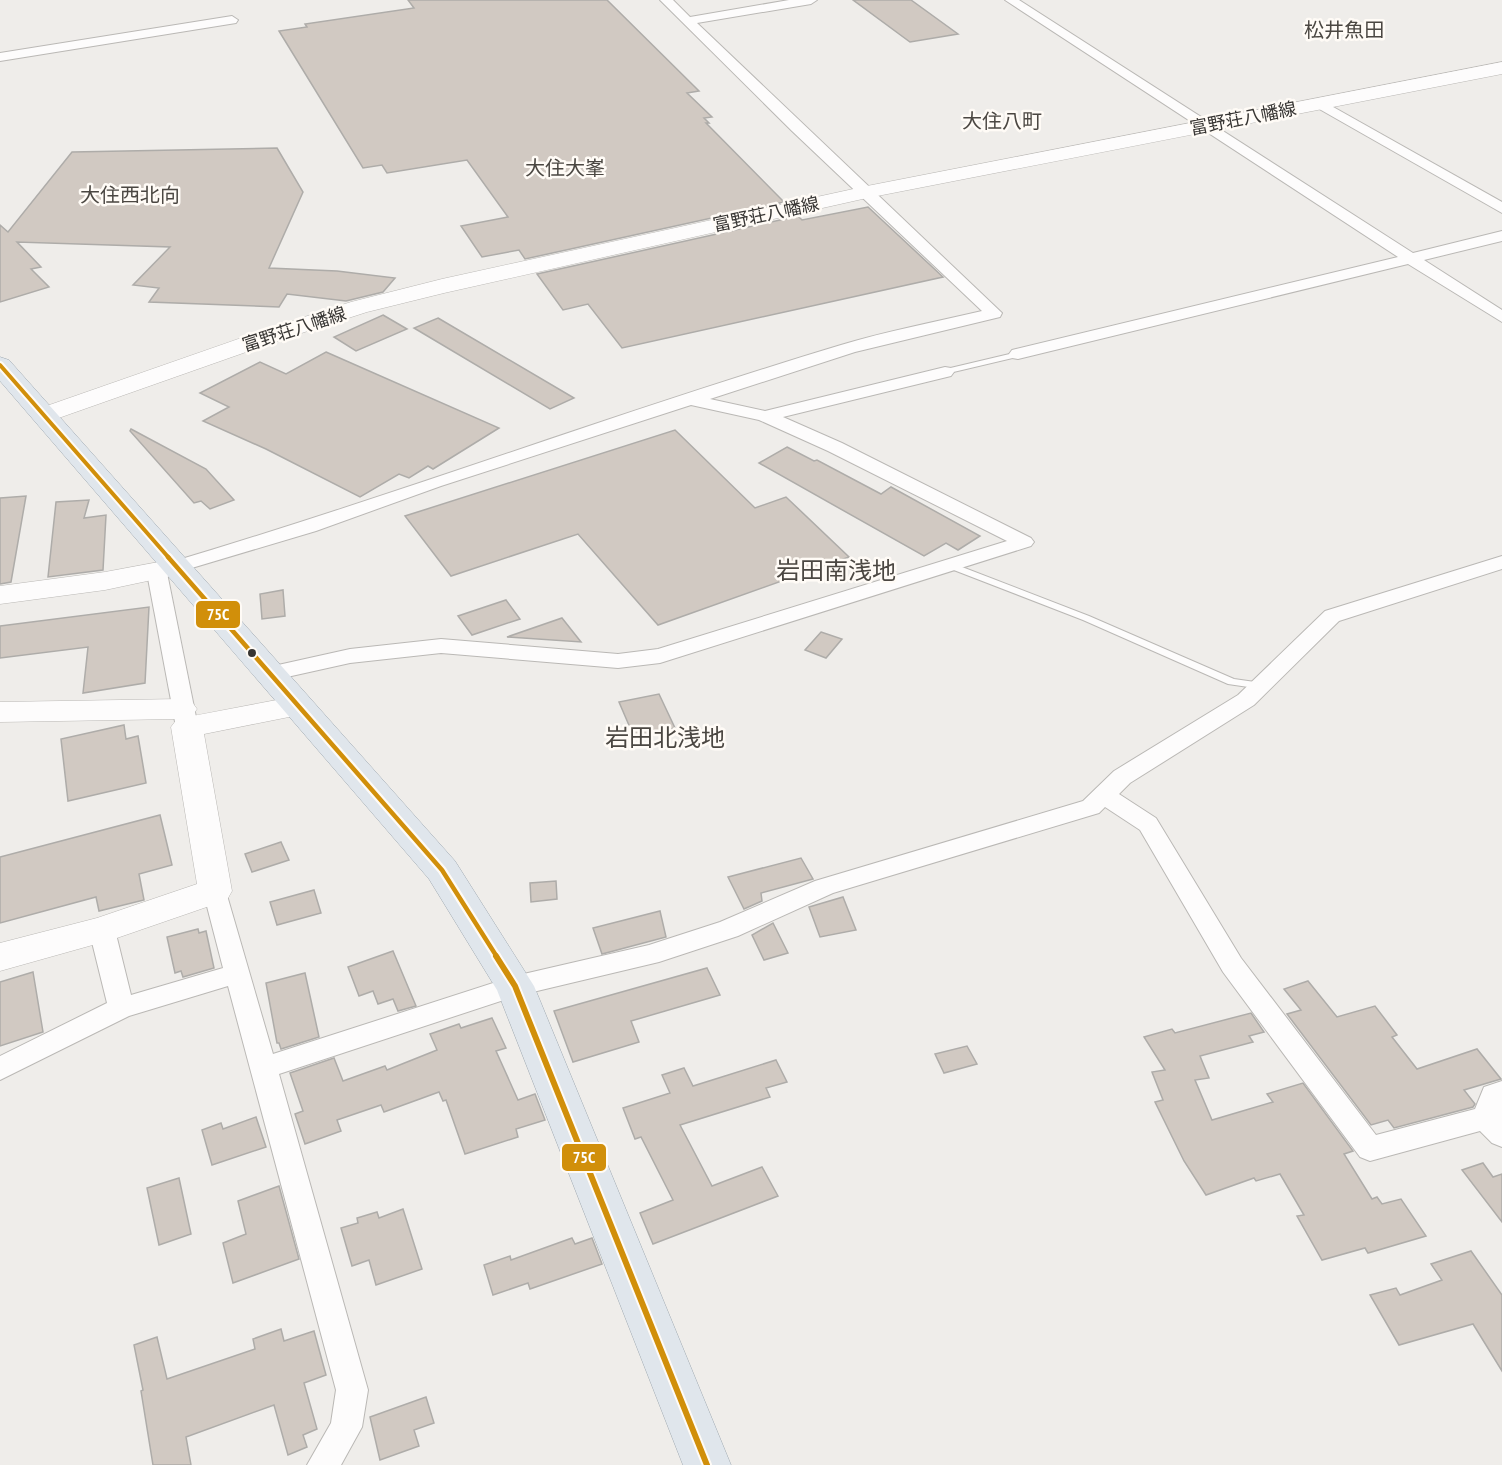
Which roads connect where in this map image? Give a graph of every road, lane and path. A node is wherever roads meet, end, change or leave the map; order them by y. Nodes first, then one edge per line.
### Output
1 (666, 0) edge
2 (811, 0) edge
3 (1011, 0) edge
4 (232, 20) dead end
5 (688, 21) junction
6 (0, 57) edge
7 (1502, 68) edge
8 (1319, 103) junction
9 (1203, 126) junction
10 (867, 192) junction
11 (1502, 208) edge
12 (1502, 236) edge
13 (1412, 258) junction
14 (1502, 317) edge
15 (1018, 354) joint
16 (0, 365) edge
17 (945, 372) joint
18 (690, 399) junction
19 (44, 415) junction
20 (765, 416) junction
21 (1502, 562) edge
22 (949, 565) junction
23 (166, 570) junction
24 (0, 595) edge
25 (269, 674) junction
26 (1263, 686) junction
27 (298, 706) junction
28 (0, 712) edge
29 (184, 718) junction
30 (1103, 795) junction
31 (215, 891) junction
32 (102, 930) junction
33 (0, 957) edge
34 (236, 974) junction
35 (515, 986) junction
36 (121, 1008) junction
37 (263, 1068) junction
38 (0, 1069) edge
39 (1502, 1092) edge
40 (1493, 1127) edge
41 (323, 1465) edge
42 (707, 1465) edge

1 - 5 street
2 - 5 street
3 - 9 street
4 - 6 street
5 - 10 street
7 - 8 main road, 富野荘八幡線
8 - 9 main road, 富野荘八幡線
8 - 11 street
9 - 10 main road, 富野荘八幡線
9 - 13 street
10 - 18 street
10 - 19 main road, 富野荘八幡線
12 - 13 street
13 - 14 street
13 - 15 street
15 - 17 lane
16 - 19 main road
17 - 20 street
18 - 20 street
18 - 23 street
19 - 23 main road
20 - 22 street
21 - 26 street
22 - 25 street
22 - 26 lane
23 - 24 main road
23 - 25 main road
23 - 29 street
25 - 27 main road
26 - 30 street
27 - 29 main road
27 - 35 main road
28 - 29 main road
29 - 31 main road
30 - 35 street
30 - 40 street
31 - 32 main road
31 - 34 street
32 - 33 main road
32 - 36 street
34 - 36 street
34 - 37 street
35 - 37 street
35 - 42 main road
36 - 38 street
37 - 41 street
39 - 40 street

